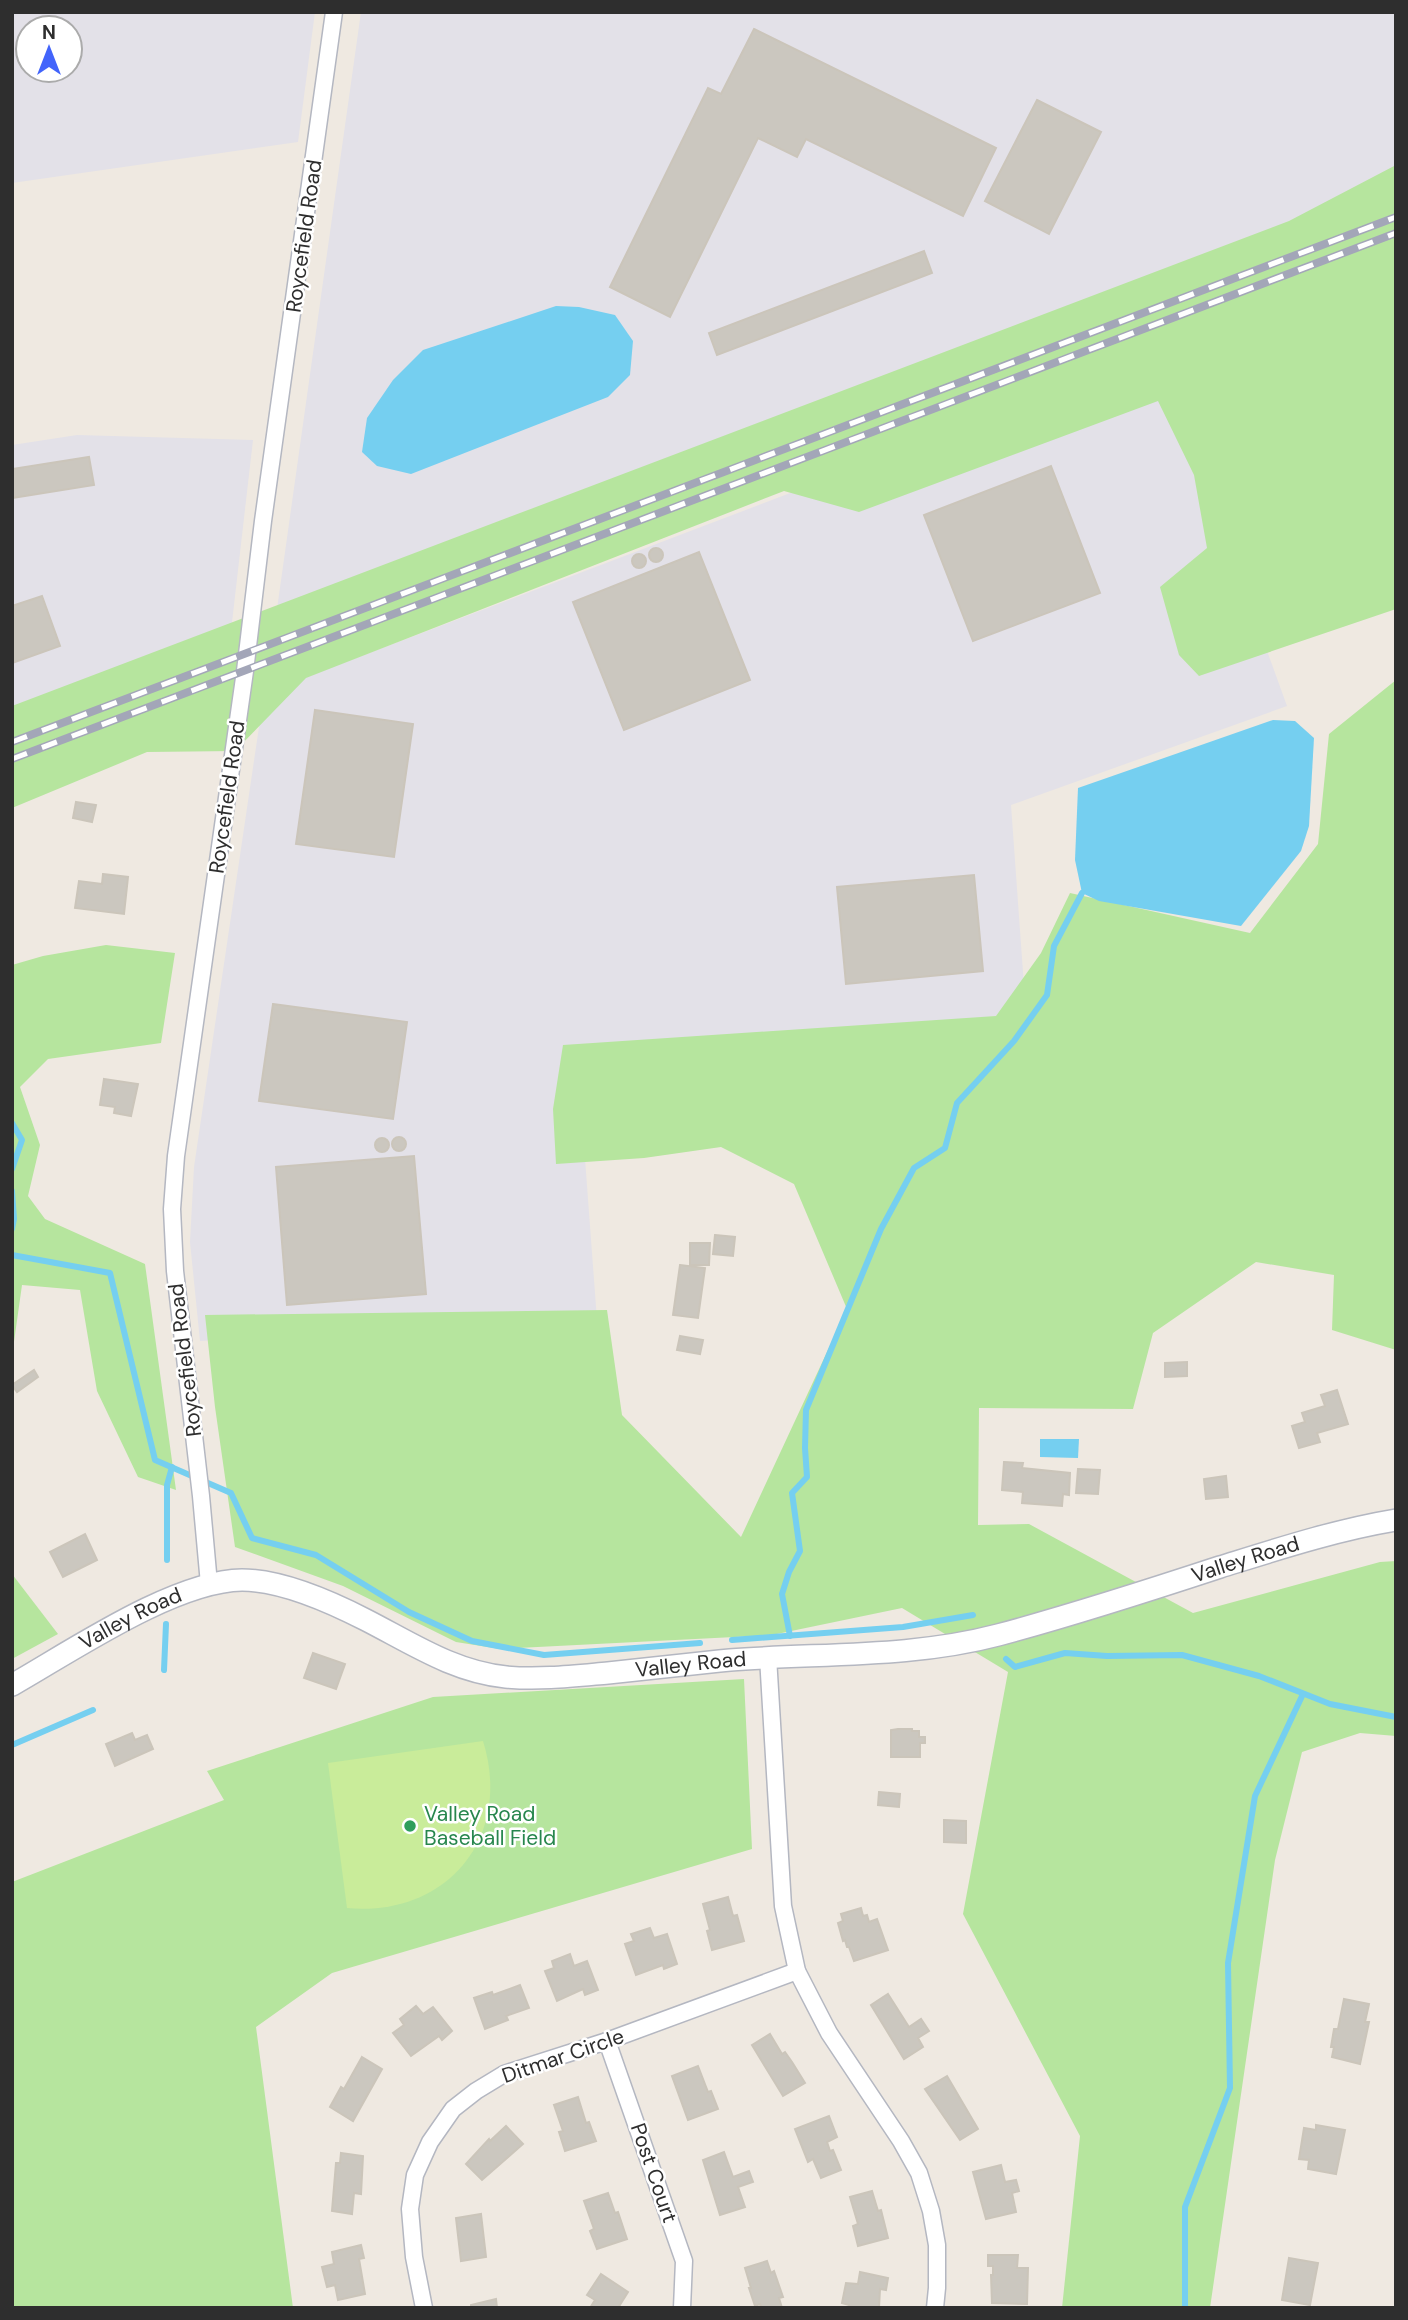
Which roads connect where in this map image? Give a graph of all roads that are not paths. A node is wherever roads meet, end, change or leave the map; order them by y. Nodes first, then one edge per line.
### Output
1 (334, 12) edge
2 (1396, 1520) edge
3 (209, 1584) junction
4 (768, 1657) junction
5 (12, 1685) edge
6 (797, 1971) junction
7 (607, 2041) junction
8 (424, 2308) edge
9 (682, 2308) edge
10 (934, 2308) edge

1 - 3 street, Roycefield Road
2 - 4 street, Valley Road
3 - 4 street, Valley Road
3 - 5 street, Valley Road
4 - 6 street
6 - 7 street, Ditmar Circle
6 - 10 street
7 - 8 street, Ditmar Circle
7 - 9 street, Post Court

